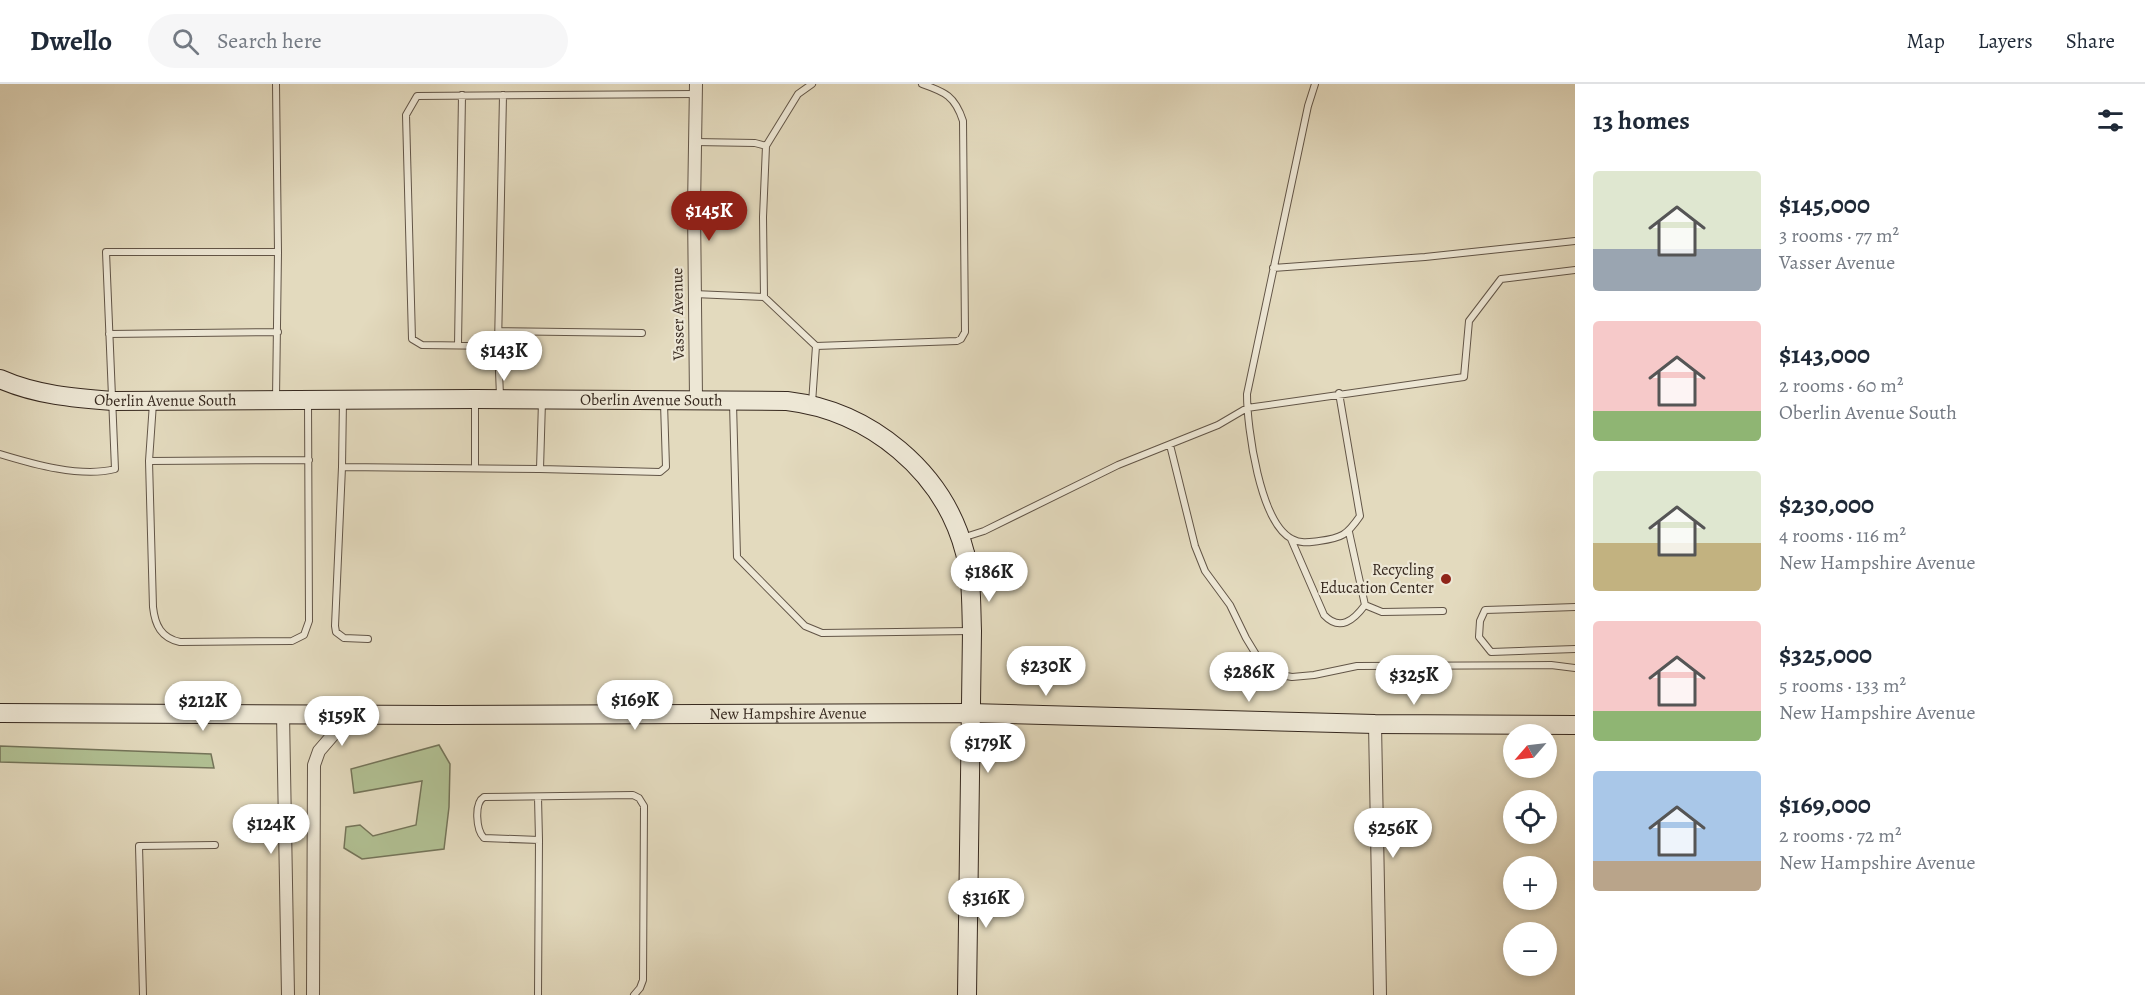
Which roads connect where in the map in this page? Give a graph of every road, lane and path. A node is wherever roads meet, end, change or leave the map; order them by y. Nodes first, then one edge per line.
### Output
1 (276, 84) edge
2 (812, 84) edge
3 (922, 84) edge
4 (1315, 84) edge
5 (696, 89) edge
6 (462, 95) junction
7 (503, 95) junction
8 (695, 142) junction
9 (766, 146) junction
10 (1575, 241) edge
11 (278, 252) junction
12 (1273, 268) junction
13 (1575, 270) edge
14 (694, 294) junction
15 (764, 297) junction
16 (498, 331) junction
17 (278, 332) junction
18 (642, 333) dead end
19 (109, 334) junction
20 (458, 345) junction
21 (498, 346) junction
22 (816, 346) junction
23 (0, 379) edge
24 (1339, 393) junction
25 (475, 399) junction
26 (664, 399) junction
27 (696, 399) junction
28 (343, 400) junction
29 (501, 400) junction
30 (733, 400) junction
31 (113, 401) junction
32 (153, 401) junction
33 (308, 401) junction
34 (542, 401) junction
35 (276, 402) junction
36 (812, 404) junction
37 (1247, 408) junction
38 (1170, 445) junction
39 (0, 454) edge
40 (309, 460) junction
41 (149, 461) junction
42 (342, 467) junction
43 (475, 468) junction
44 (540, 469) junction
45 (1349, 532) junction
46 (961, 538) junction
47 (1291, 539) junction
48 (1365, 605) junction
49 (1575, 607) edge
50 (1443, 611) dead end
51 (972, 631) junction
52 (368, 639) dead end
53 (1575, 649) edge
54 (1575, 668) edge
55 (970, 712) junction
56 (0, 713) edge
57 (283, 714) junction
58 (351, 714) junction
59 (1375, 724) junction
60 (1575, 725) edge
61 (538, 797) junction
62 (539, 840) junction
63 (214, 845) dead end
64 (143, 995) edge
65 (288, 995) edge
66 (313, 995) edge
67 (538, 995) edge
68 (634, 995) edge
69 (968, 995) edge
70 (1380, 995) edge

1 - 11 lane
2 - 9 lane
3 - 22 lane
4 - 12 lane
5 - 7 lane
5 - 8 street, Vasser Avenue
6 - 7 lane
6 - 20 lane
6 - 20 lane
7 - 16 lane
8 - 9 lane
8 - 14 street, Vasser Avenue
9 - 15 lane
10 - 12 lane
11 - 17 lane
11 - 19 lane
12 - 37 lane
13 - 24 lane
14 - 15 lane
14 - 27 street, Vasser Avenue
15 - 22 lane
16 - 18 lane
16 - 21 lane
17 - 19 lane
17 - 35 lane
19 - 31 lane
20 - 21 lane
21 - 29 lane
22 - 36 lane
23 - 31 main road, Oberlin Avenue South
24 - 37 lane
24 - 45 lane
25 - 28 main road, Oberlin Avenue South
25 - 29 main road, Oberlin Avenue South
25 - 43 lane
26 - 27 main road, Oberlin Avenue South
26 - 34 main road, Oberlin Avenue South
26 - 44 lane
27 - 30 main road, Oberlin Avenue South
28 - 33 main road, Oberlin Avenue South
28 - 42 lane
29 - 34 main road, Oberlin Avenue South
30 - 36 main road, Oberlin Avenue South
30 - 51 lane
31 - 32 main road, Oberlin Avenue South
31 - 39 lane
32 - 35 main road, Oberlin Avenue South
32 - 41 lane
33 - 35 main road, Oberlin Avenue South
33 - 40 lane
34 - 44 lane
36 - 46 main road, Oberlin Avenue South
37 - 38 lane
37 - 47 lane
38 - 46 lane
38 - 54 lane
40 - 41 lane
40 - 41 lane
42 - 43 lane
42 - 52 lane
43 - 44 lane
45 - 47 lane
45 - 48 lane
46 - 51 main road, Oberlin Avenue South
47 - 48 lane
48 - 50 lane
49 - 53 lane
51 - 55 main road, Oberlin Avenue South
55 - 58 main road, New Hampshire Avenue
55 - 59 main road, New Hampshire Avenue
55 - 69 main road, Oberlin Avenue South
56 - 57 main road, New Hampshire Avenue
57 - 58 main road, New Hampshire Avenue
57 - 65 street
58 - 66 street
59 - 60 main road, New Hampshire Avenue
59 - 70 street
61 - 62 lane
61 - 62 lane
61 - 68 lane
62 - 67 lane
63 - 64 lane

